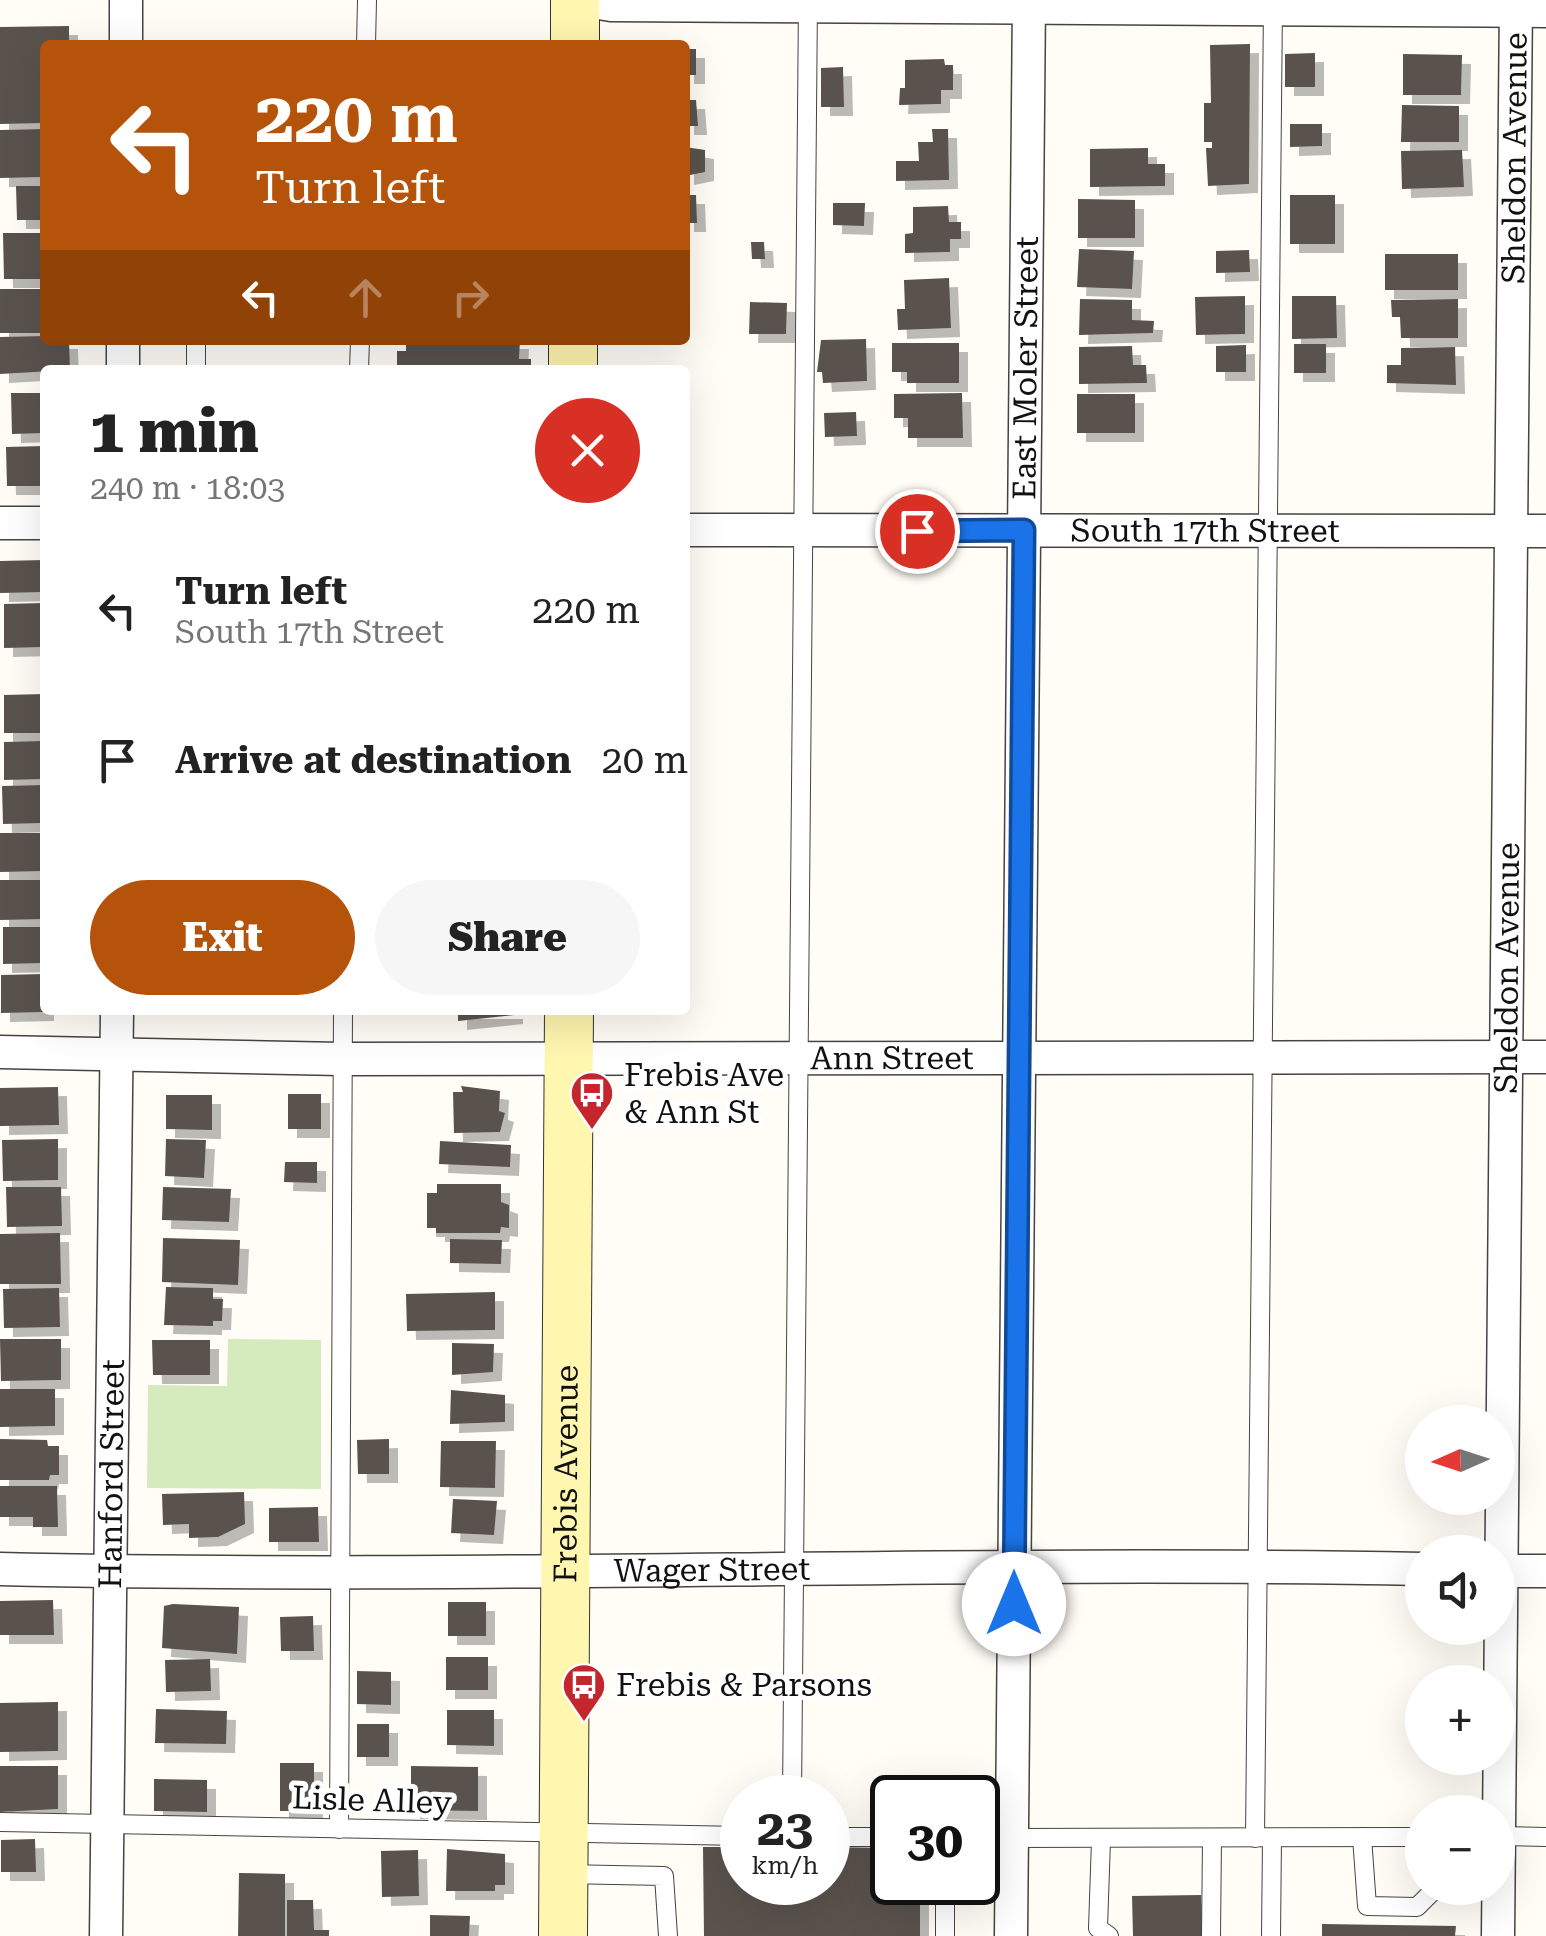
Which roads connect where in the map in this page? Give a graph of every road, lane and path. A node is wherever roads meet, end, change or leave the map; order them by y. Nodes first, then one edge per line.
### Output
1 (126, 0) edge
2 (367, 0) edge
3 (578, 0) edge
4 (808, 4) edge
5 (1029, 4) edge
6 (1273, 5) edge
7 (1526, 8) edge
8 (126, 40) edge
9 (366, 40) edge
10 (575, 40) edge
11 (0, 523) edge
12 (40, 523) edge
13 (690, 530) edge
14 (803, 530) junction
15 (1024, 530) junction
16 (1268, 530) junction
17 (1511, 531) junction
18 (1546, 531) edge
19 (117, 1015) edge
20 (343, 1015) edge
21 (569, 1033) edge
22 (0, 1052) edge
23 (117, 1055) junction
24 (1507, 1056) junction
25 (1546, 1057) edge
26 (341, 1059) junction
27 (798, 1059) junction
28 (1261, 1059) junction
29 (1019, 1060) junction
30 (1500, 1535) edge
31 (1015, 1565) junction
32 (1259, 1566) junction
33 (793, 1567) junction
34 (0, 1568) edge
35 (1405, 1569) edge
36 (564, 1570) junction
37 (112, 1571) junction
38 (1515, 1571) edge
39 (1546, 1571) edge
40 (338, 1572) junction
41 (1499, 1645) edge
42 (792, 1775) edge
43 (1498, 1795) edge
44 (0, 1822) edge
45 (107, 1822) junction
46 (339, 1830) junction
47 (1515, 1836) edge
48 (1405, 1837) edge
49 (1546, 1837) edge
50 (720, 1838) edge
51 (1212, 1838) junction
52 (1263, 1838) junction
53 (1362, 1838) junction
54 (1102, 1840) junction
55 (1000, 1847) edge
56 (1012, 1852) junction
57 (563, 1855) junction
58 (1000, 1857) edge
59 (945, 1905) edge
60 (1419, 1905) edge
61 (1498, 1905) edge
62 (106, 1936) edge
63 (563, 1936) edge
64 (668, 1936) edge
65 (946, 1936) edge
66 (1011, 1936) edge
67 (1110, 1936) edge
68 (1211, 1936) edge
69 (1271, 1936) edge
70 (1498, 1936) edge

1 - 8 street
2 - 9 lane
3 - 4 street
3 - 10 main road
4 - 5 street
4 - 14 lane
5 - 6 street
5 - 15 street, East Moler Street
6 - 7 street
6 - 16 lane
7 - 17 street, Sheldon Avenue
11 - 12 street
13 - 14 street, South 17th Street
14 - 15 street, South 17th Street
14 - 27 lane
15 - 16 street, South 17th Street
15 - 29 street, East Moler Street
16 - 17 street, South 17th Street
16 - 28 lane
17 - 18 street, South 17th Street
17 - 24 street, Sheldon Avenue
19 - 23 street, Hanford Street
20 - 26 lane
21 - 26 street, Ann Street
21 - 27 street, Ann Street
21 - 36 main road, Frebis Avenue
22 - 23 street, Ann Street
23 - 26 street, Ann Street
23 - 37 street, Hanford Street
24 - 25 street, Ann Street
24 - 28 street, Ann Street
24 - 30 street, Sheldon Avenue
26 - 40 lane
27 - 29 street, Ann Street
27 - 33 lane
28 - 29 street, Ann Street
28 - 32 lane
29 - 31 street, East Moler Street
31 - 32 street, Wager Street
31 - 33 street, Wager Street
31 - 56 street, East Moler Street
32 - 35 street, Wager Street
32 - 52 lane
33 - 36 street, Wager Street
33 - 42 lane
34 - 37 street, Wager Street
36 - 40 street, Wager Street
36 - 57 main road, Frebis Avenue
37 - 40 street, Wager Street
37 - 45 street, Hanford Street
38 - 39 street
40 - 46 lane
41 - 43 street, Sheldon Avenue
44 - 45 lane, Lisle Alley
45 - 46 lane, Lisle Alley
45 - 62 street, Hanford Street
46 - 57 lane, Lisle Alley
47 - 49 lane
48 - 53 lane
50 - 57 lane, Lisle Alley
51 - 52 lane
51 - 54 lane
51 - 68 lane
52 - 53 lane
52 - 69 lane
53 - 60 lane
54 - 56 lane
54 - 67 lane
55 - 56 lane
56 - 58 lane
56 - 66 street, East Moler Street
57 - 63 main road, Frebis Avenue
57 - 64 lane
59 - 65 lane
61 - 70 street, Sheldon Avenue

